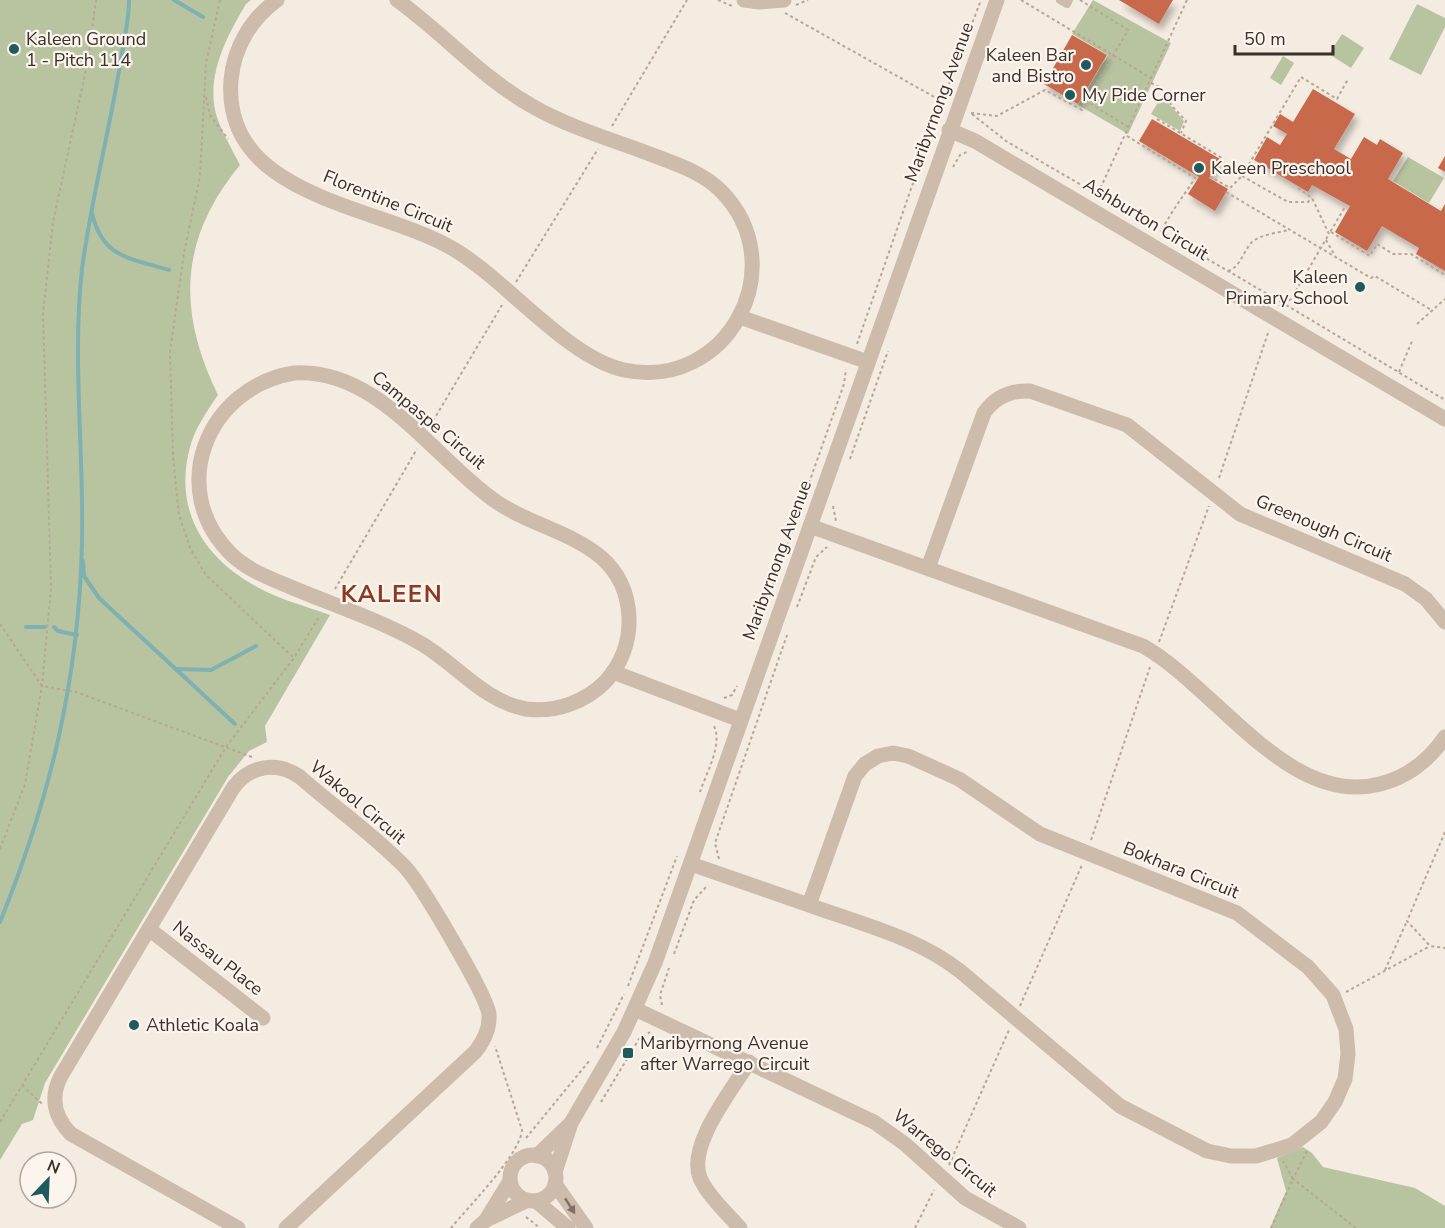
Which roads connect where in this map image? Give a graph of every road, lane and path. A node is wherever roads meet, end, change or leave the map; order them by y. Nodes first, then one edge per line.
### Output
1 (96, 0) edge
2 (220, 0) edge
3 (277, 0) edge
4 (398, 0) edge
5 (687, 0) edge
6 (744, 0) edge
7 (784, 0) edge
8 (981, 0) edge
9 (997, 0) edge
10 (1020, 0) edge
11 (1060, 0) edge
12 (1069, 0) edge
13 (1080, 0) edge
14 (1187, 0) edge
15 (766, 2) junction
16 (1113, 54) junction
17 (1151, 78) junction
18 (1348, 79) dead end
19 (1151, 83) junction
20 (942, 101) junction
21 (1086, 101) junction
22 (964, 111) junction
23 (1156, 119) dead end
24 (1130, 128) junction
25 (949, 130) junction
26 (1181, 133) junction
27 (1126, 136) junction
28 (606, 137) junction
29 (1242, 176) junction
30 (1230, 188) junction
31 (1298, 188) dead end
32 (1101, 195) junction
33 (1312, 198) junction
34 (1345, 207) dead end
35 (1290, 230) junction
36 (1161, 232) junction
37 (1330, 233) junction
38 (1326, 240) junction
39 (1322, 249) junction
40 (1336, 257) junction
41 (1228, 271) junction
42 (1445, 275) edge
43 (510, 292) junction
44 (1445, 299) edge
45 (1282, 303) junction
46 (1433, 311) junction
47 (740, 317) junction
48 (1273, 317) junction
49 (1417, 324) dead end
50 (1413, 339) dead end
51 (852, 356) junction
52 (868, 362) junction
53 (1400, 372) junction
54 (1445, 400) edge
55 (1445, 419) edge
56 (423, 439) junction
57 (1213, 494) junction
58 (810, 526) junction
59 (928, 568) junction
60 (773, 585) dead end
61 (327, 602) junction
62 (1445, 622) edge
63 (0, 624) edge
64 (1155, 653) junction
65 (294, 658) junction
66 (613, 672) junction
67 (42, 686) junction
68 (738, 686) dead end
69 (715, 710) junction
70 (740, 720) junction
71 (1445, 737) edge
72 (226, 747) junction
73 (272, 767) junction
74 (699, 795) dead end
75 (1445, 832) edge
76 (0, 849) edge
77 (680, 849) dead end
78 (1087, 854) junction
79 (691, 864) junction
80 (809, 905) junction
81 (1407, 921) junction
82 (149, 929) junction
83 (1430, 946) junction
84 (1445, 948) edge
85 (1385, 970) junction
86 (1335, 998) junction
87 (635, 1009) junction
88 (263, 1018) dead end
89 (1015, 1018) junction
90 (489, 1026) junction
91 (749, 1062) junction
92 (22, 1085) junction
93 (55, 1107) junction
94 (0, 1122) edge
95 (571, 1123) junction
96 (526, 1138) dead end
97 (1278, 1150) junction
98 (537, 1156) junction
99 (555, 1178) junction
100 (942, 1178) junction
101 (1293, 1179) junction
102 (510, 1181) junction
103 (529, 1205) junction
104 (481, 1224) edge
105 (238, 1228) edge
106 (286, 1228) edge
107 (451, 1228) edge
108 (540, 1228) edge
109 (568, 1228) edge
110 (586, 1228) edge
111 (740, 1228) edge
112 (915, 1228) edge
113 (1019, 1228) edge
114 (1271, 1228) edge
115 (1356, 1228) edge

1 - 67 path
2 - 65 path
3 - 43 street, Florentine Circuit
4 - 28 street, Florentine Circuit
5 - 28 path
6 - 15 street
7 - 15 street
8 - 20 path
9 - 22 street, Maribyrnong Avenue
10 - 16 path
11 - 12 lane
13 - 16 path
14 - 17 path
15 - 20 path
16 - 17 path
16 - 21 path
17 - 19 path
18 - 29 path
19 - 24 path
19 - 26 path
20 - 22 path
20 - 51 path
21 - 22 path
21 - 24 path
22 - 25 street, Maribyrnong Avenue
22 - 32 path
23 - 26 path
24 - 27 path
25 - 48 street, Ashburton Circuit
25 - 52 street, Maribyrnong Avenue
26 - 30 path
27 - 32 path
27 - 36 path
28 - 43 path
28 - 47 street, Florentine Circuit
29 - 30 path
29 - 33 path
30 - 35 path
31 - 33 path
32 - 36 path
33 - 37 path
34 - 37 path
35 - 39 path
35 - 41 path
36 - 41 path
37 - 38 path
37 - 42 path
38 - 39 path
38 - 40 path
39 - 40 path
39 - 45 path
40 - 46 path
41 - 45 path
43 - 47 street, Florentine Circuit
43 - 56 path
44 - 46 path
45 - 48 path
45 - 53 path
46 - 49 path
47 - 51 street
48 - 55 street, Ashburton Circuit
48 - 57 path
50 - 53 path
51 - 52 street
51 - 60 path
52 - 58 street, Maribyrnong Avenue
53 - 54 path
56 - 61 path
56 - 61 street, Campaspe Circuit
56 - 66 street, Campaspe Circuit
57 - 59 street, Greenough Circuit
57 - 62 street, Greenough Circuit
57 - 64 path
58 - 59 street
58 - 70 street, Maribyrnong Avenue
59 - 64 street
61 - 65 path
61 - 66 street, Campaspe Circuit
63 - 67 path
64 - 71 street
64 - 78 path
65 - 72 path
66 - 69 street
67 - 72 path
67 - 76 path
68 - 69 path
69 - 70 street
69 - 74 path
70 - 79 street, Maribyrnong Avenue
72 - 73 path
72 - 92 path
73 - 82 street
73 - 90 street, Wakool Circuit
75 - 81 path
77 - 96 path
78 - 80 street, Bokhara Circuit
78 - 86 street, Bokhara Circuit
78 - 89 path
79 - 80 street, Bokhara Circuit
79 - 87 street, Maribyrnong Avenue
80 - 89 street, Bokhara Circuit
81 - 83 path
81 - 85 path
82 - 88 street, Nassau Place
82 - 93 street
83 - 84 path
83 - 85 path
85 - 86 path
86 - 97 street, Bokhara Circuit
87 - 91 street, Warrego Circuit
87 - 95 street, Maribyrnong Avenue
89 - 97 street, Bokhara Circuit
89 - 100 path
90 - 106 street
90 - 107 path
91 - 100 street, Warrego Circuit
91 - 111 street
92 - 93 path
92 - 94 path
93 - 105 street
95 - 98 street, Maribyrnong Avenue
95 - 99 street, Maribyrnong Avenue
97 - 101 path
98 - 99 street
98 - 102 street
99 - 103 street
99 -> 110 street
100 - 112 path
100 - 113 street, Warrego Circuit
101 - 114 path
101 - 115 path
102 - 103 street
102 - 104 street
103 - 104 street
103 - 108 path
103 - 109 street

